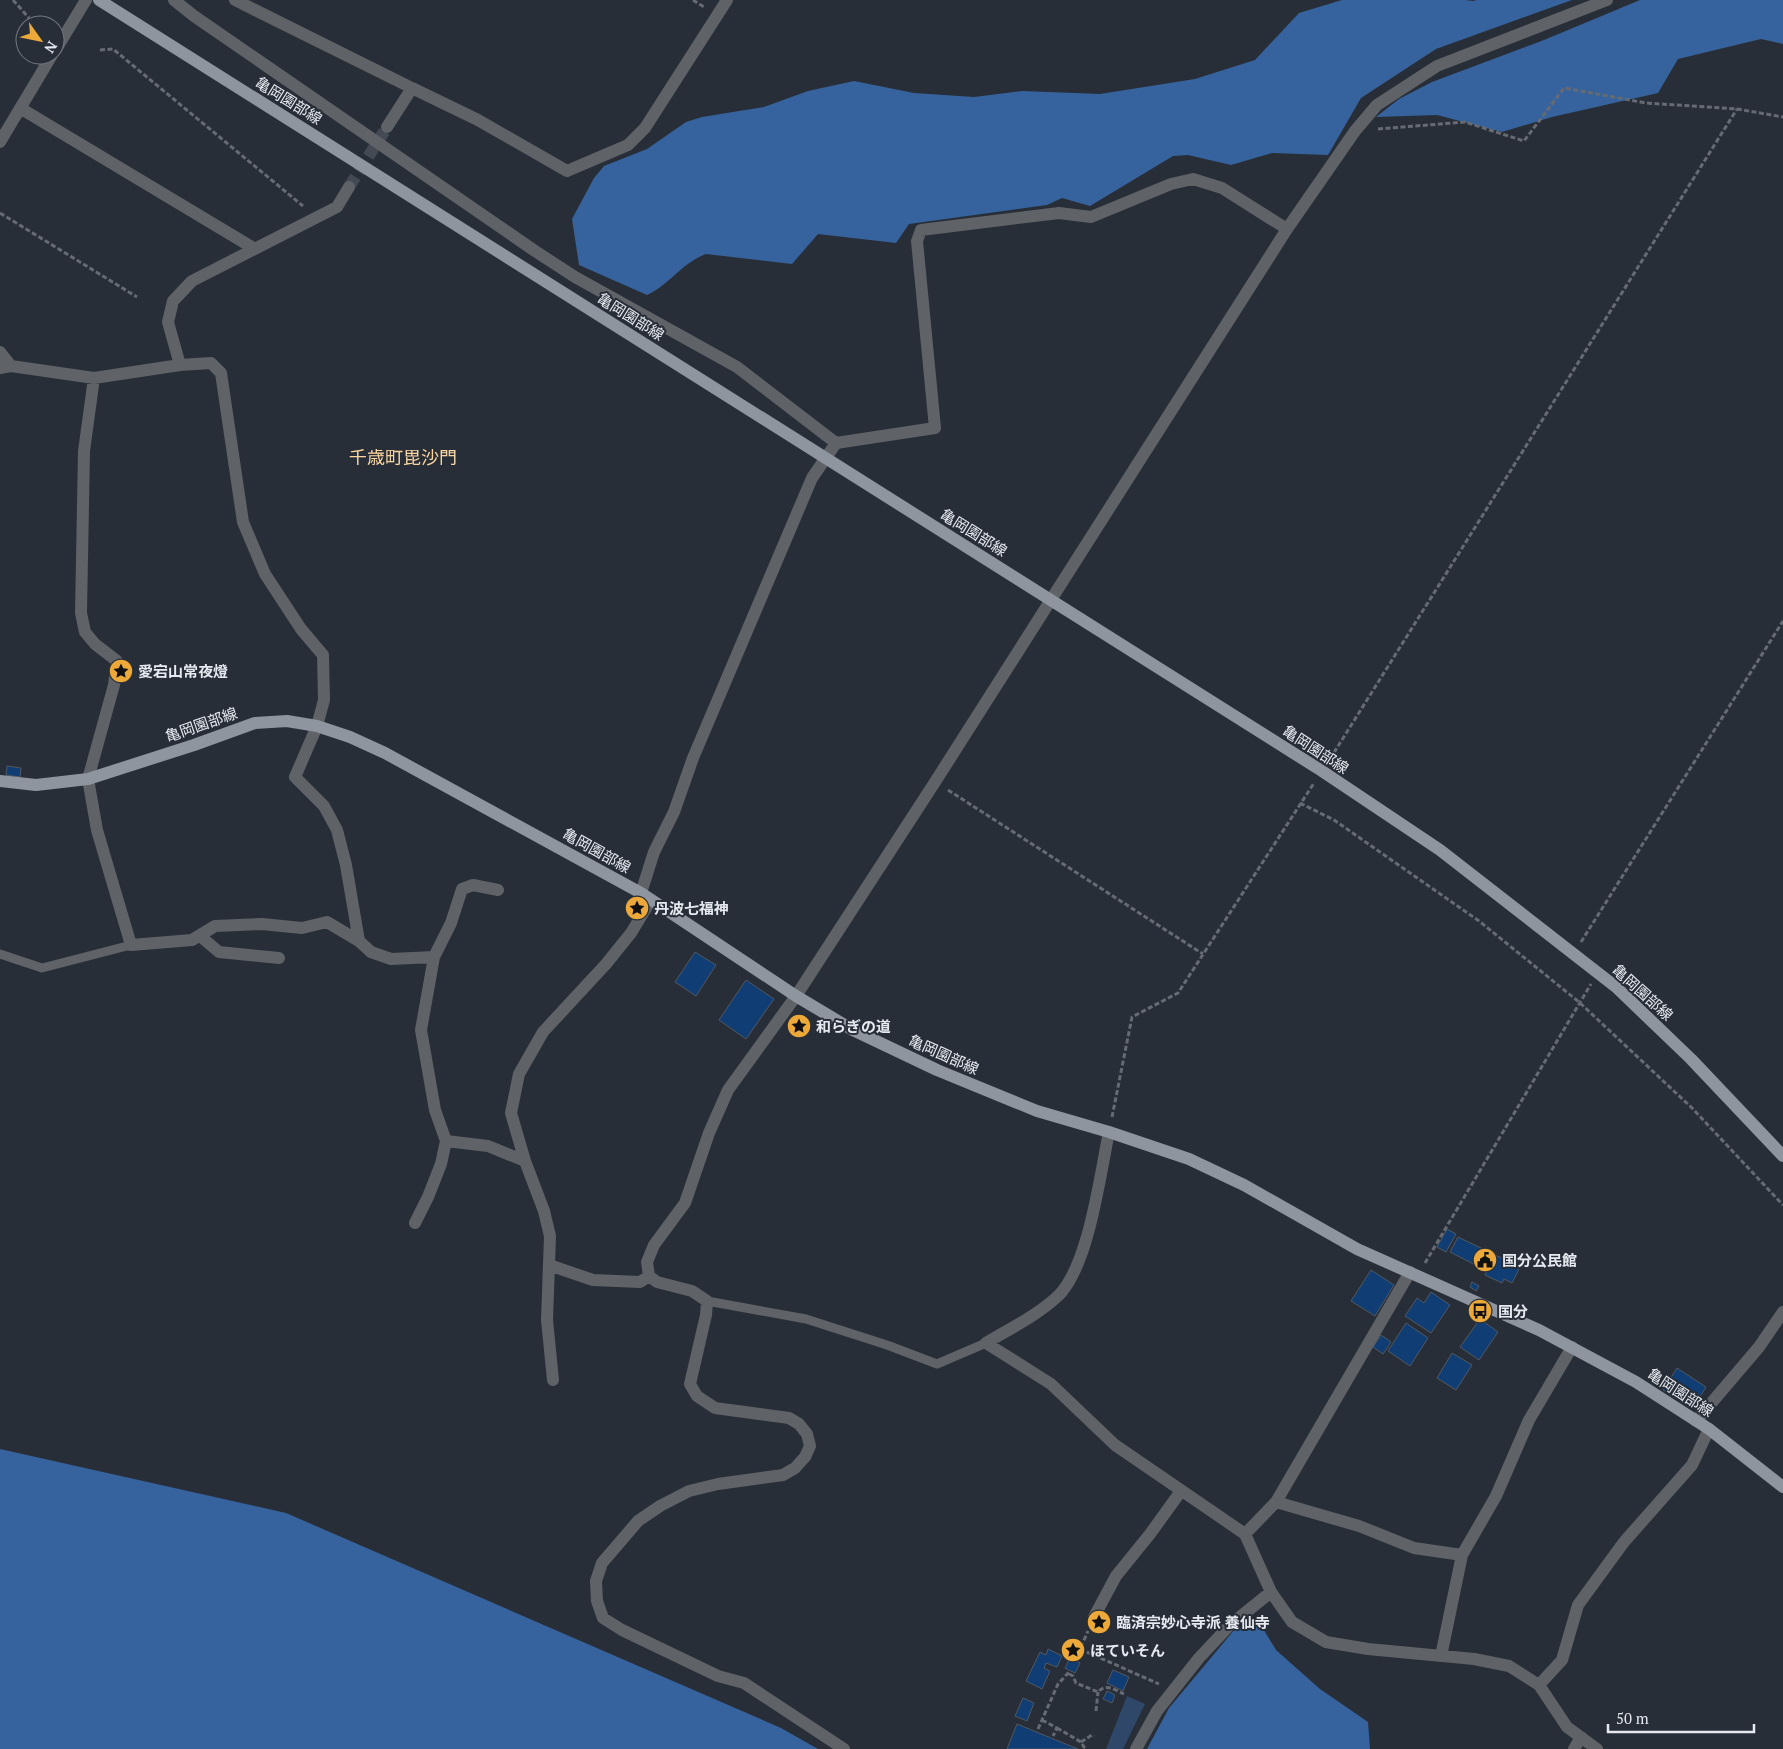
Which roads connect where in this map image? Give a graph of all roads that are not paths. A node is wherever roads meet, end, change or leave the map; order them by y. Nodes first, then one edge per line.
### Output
1 (86, 0) edge
2 (99, 0) edge
3 (174, 0) edge
4 (235, 0) edge
5 (727, 0) edge
6 (1607, 0) edge
7 (65, 35) edge
8 (46, 65) edge
9 (412, 88) junction
10 (20, 108) junction
11 (387, 127) tunnel mouth
12 (0, 142) edge
13 (349, 187) tunnel mouth
14 (1287, 229) junction
15 (255, 249) junction
16 (0, 352) edge
17 (180, 365) junction
18 (5, 367) edge
19 (94, 378) junction
20 (836, 443) junction
21 (826, 459) junction
22 (1050, 599) junction
23 (317, 726) junction
24 (88, 779) junction
25 (0, 781) edge
26 (498, 890) dead end
27 (646, 896) junction
28 (200, 936) junction
29 (359, 941) junction
30 (131, 945) junction
31 (0, 954) edge
32 (434, 957) junction
33 (279, 958) dead end
34 (796, 996) junction
35 (1109, 1132) junction
36 (446, 1141) junction
37 (1783, 1156) edge
38 (525, 1161) junction
39 (415, 1223) dead end
40 (549, 1265) junction
41 (1414, 1274) junction
42 (650, 1276) junction
43 (707, 1301) junction
44 (1783, 1312) edge
45 (986, 1343) junction
46 (1572, 1347) junction
47 (553, 1380) dead end
48 (1696, 1421) junction
49 (1709, 1429) junction
50 (1783, 1487) edge
51 (1181, 1491) junction
52 (1276, 1502) junction
53 (1245, 1534) junction
54 (1462, 1555) junction
55 (1271, 1592) junction
56 (1094, 1617) dead end
57 (1440, 1656) junction
58 (1539, 1685) junction
59 (1581, 1737) junction
60 (844, 1749) edge
61 (1136, 1749) edge
62 (1574, 1749) edge
63 (1597, 1749) edge

1 - 7 street
2 - 21 main road, 亀岡園部線
3 - 20 street
4 - 9 street
5 - 9 street
6 - 14 street
8 - 10 street
9 - 11 street
10 - 12 street
10 - 15 street
13 - 15 street
14 - 20 street
14 - 22 street
15 - 17 street
16 - 18 street
17 - 19 street
17 - 23 street
18 - 19 street
19 - 24 street
20 - 21 street
21 - 22 main road, 亀岡園部線
21 - 27 street
22 - 34 street
22 - 37 main road, 亀岡園部線
23 - 24 main road, 亀岡園部線
23 - 27 main road, 亀岡園部線
23 - 29 street
24 - 25 main road, 亀岡園部線
24 - 30 street
26 - 32 street
27 - 34 main road, 亀岡園部線
27 - 38 street
28 - 29 street
28 - 30 street
28 - 33 street
29 - 32 street
30 - 31 lane
32 - 36 street
34 - 35 main road, 亀岡園部線
34 - 42 street
35 - 41 main road, 亀岡園部線
35 - 45 street
36 - 38 street
36 - 39 street
38 - 40 street
40 - 42 street
40 - 47 street
41 - 46 main road, 亀岡園部線
41 - 52 street
42 - 43 street
43 - 45 lane
43 - 60 street
44 - 48 street
45 - 51 street
46 - 48 main road, 亀岡園部線
46 - 54 street
48 - 49 main road, 亀岡園部線
49 - 50 main road, 亀岡園部線
49 - 58 street
51 - 53 street
51 - 56 street
52 - 53 street
52 - 54 street
53 - 55 street
54 - 57 street
55 - 57 street
55 - 61 street
57 - 58 street
58 - 59 street
59 - 62 street
59 - 63 street

